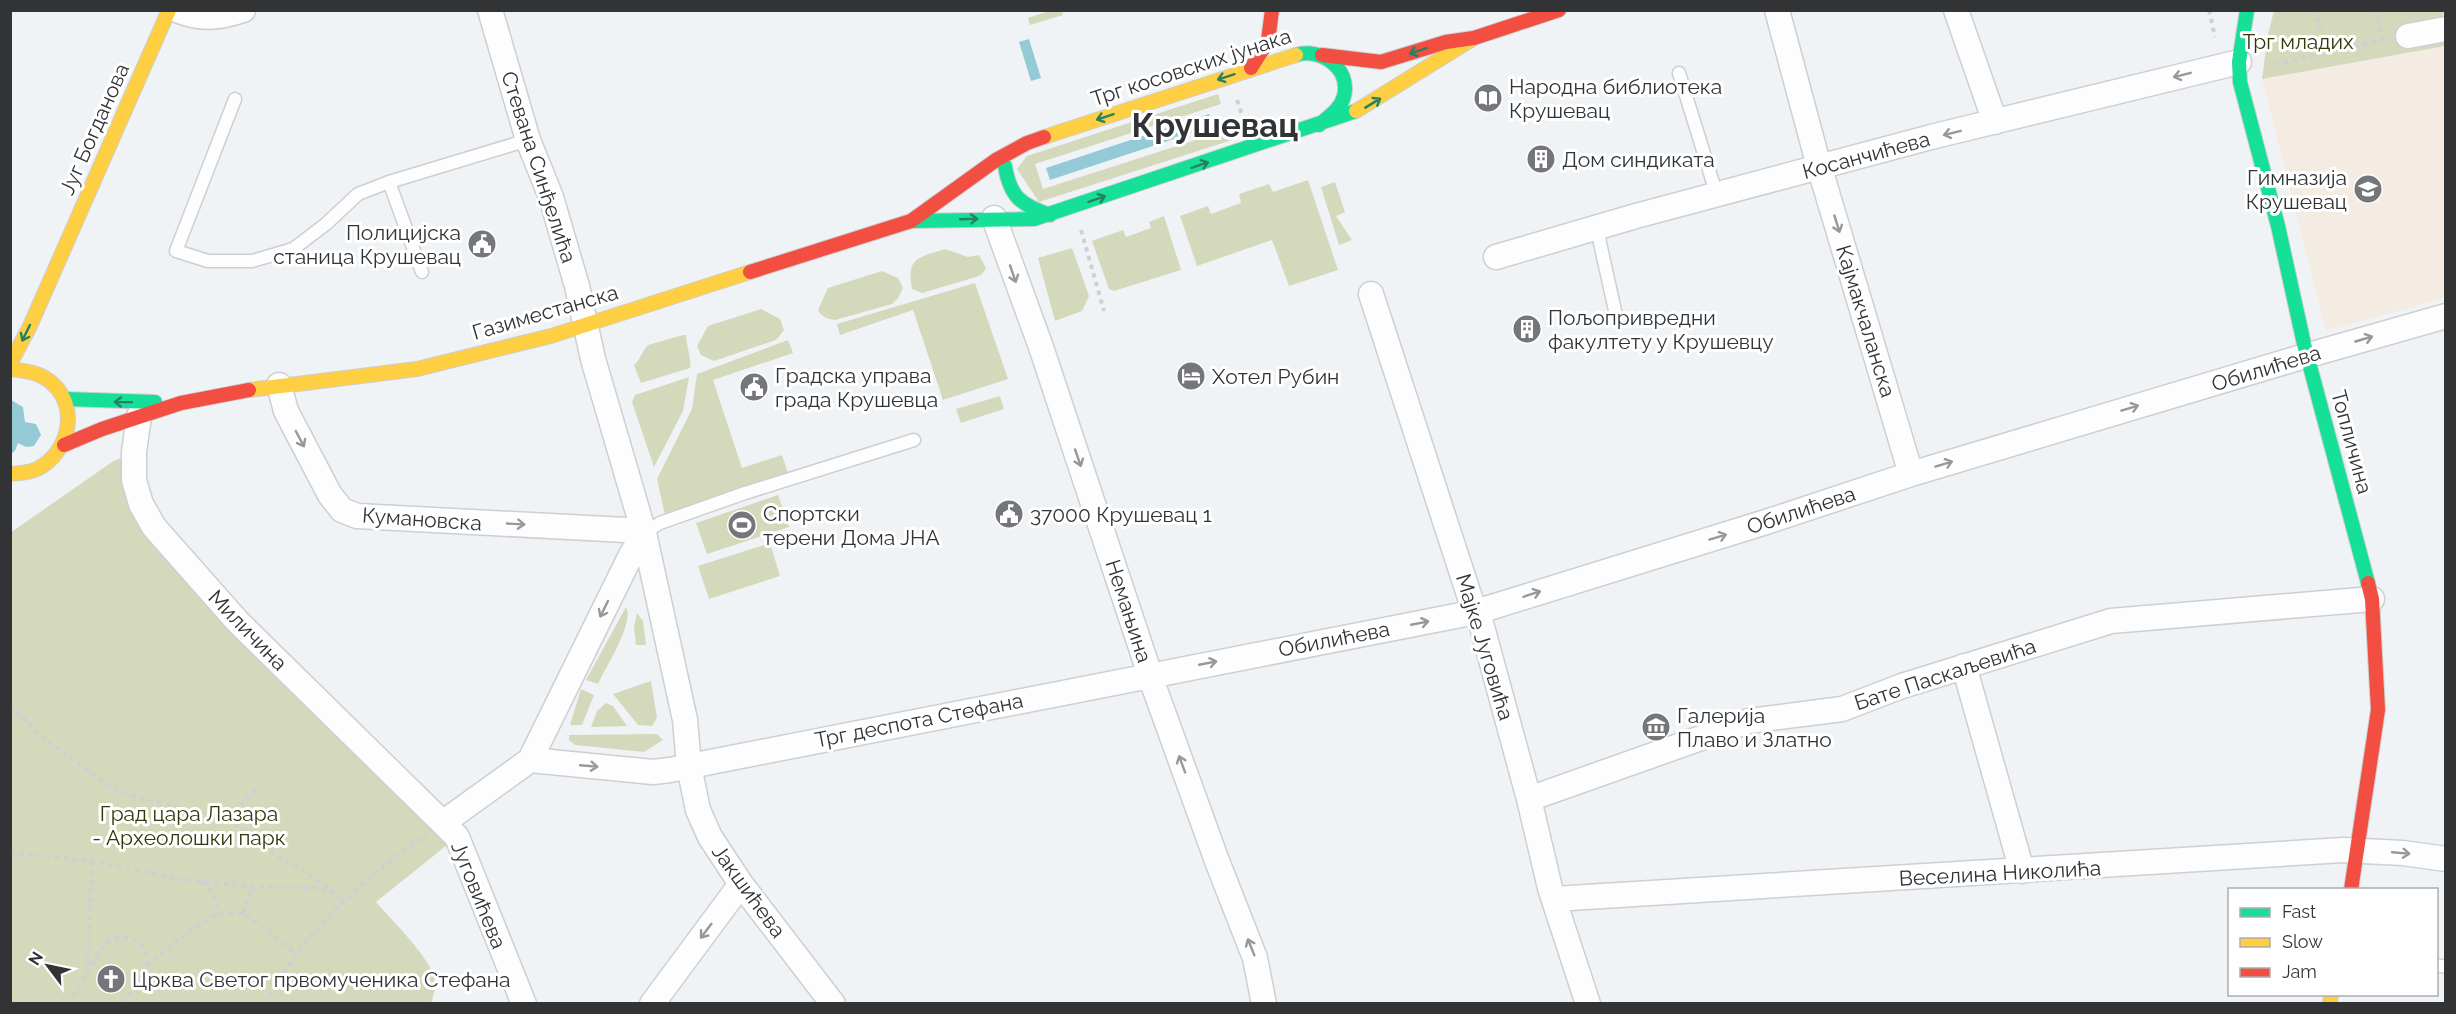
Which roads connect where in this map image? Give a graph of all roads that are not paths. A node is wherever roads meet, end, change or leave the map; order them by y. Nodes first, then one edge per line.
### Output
1 (169, 10) edge
2 (177, 10) edge
3 (243, 10) edge
4 (490, 10) edge
5 (1272, 10) edge
6 (1559, 10) edge
7 (1777, 10) edge
8 (1956, 10) edge
9 (2247, 10) edge
10 (2445, 29) edge
11 (2408, 36) road end
12 (1474, 38) junction
13 (1300, 41) dead end
14 (1319, 54) junction
15 (2239, 62) junction
16 (1251, 68) junction
17 (1679, 73) dead end
18 (235, 99) dead end
19 (1995, 122) junction
20 (1319, 125) junction
21 (528, 140) junction
22 (1027, 143) junction
23 (1005, 166) junction
24 (1821, 167) junction
25 (389, 182) junction
26 (994, 186) dead end
27 (1715, 195) junction
28 (993, 210) junction
29 (1050, 215) junction
30 (911, 221) junction
31 (1598, 227) junction
32 (1496, 257) dead end
33 (58, 264) junction
34 (422, 272) dead end
35 (1371, 294) dead end
36 (1616, 315) dead end
37 (2445, 316) edge
38 (48, 322) dead end
39 (585, 324) junction
40 (2307, 355) junction
41 (46, 360) dead end
42 (10, 364) edge
43 (10, 369) edge
44 (51, 381) junction
45 (279, 385) junction
46 (64, 399) junction
47 (181, 403) junction
48 (139, 416) junction
49 (914, 440) dead end
50 (64, 445) junction
51 (16, 474) edge
52 (1911, 474) junction
53 (10, 487) edge
54 (644, 532) junction
55 (2372, 599) junction
56 (1476, 612) junction
57 (1964, 666) junction
58 (1150, 675) junction
59 (530, 760) junction
60 (689, 766) junction
61 (1529, 799) junction
62 (436, 816) junction
63 (2357, 851) junction
64 (2445, 859) edge
65 (2022, 871) junction
66 (741, 884) junction
67 (2351, 888) edge
68 (1554, 898) junction
69 (524, 1004) edge
70 (652, 1004) edge
71 (833, 1004) edge
72 (1264, 1004) edge
73 (1588, 1004) edge

1 - 33 main road, Југ Богданова
2 - 3 street
4 - 21 street, Стевана Синђелића
5 - 16 main road
6 - 12 main road
7 - 24 street, Кајмакчаланска
8 - 19 street
9 - 15 main road, Топличина
10 - 11 street
12 -> 14 main road
20 -> 12 main road
13 - 14 main road
14 - 16 main road, Трг косовских јунака
14 - 20 main road, Трг косовских јунака
15 -> 19 street, Косанчићева
15 - 40 main road, Топличина
16 -> 22 main road, Трг косовских јунака
17 - 27 lane
18 - 25 lane
19 -> 24 street, Косанчићева
29 -> 20 main road, Трг косовских јунака
21 - 25 lane
21 - 39 street, Стевана Синђелића
22 - 23 main road
22 - 30 main road, Трг косовских јунака
23 - 26 main road
23 - 29 main road
24 - 27 street, Косанчићева
24 -> 52 street, Кајмакчаланска
25 - 34 lane
27 - 31 street, Косанчићева
28 - 29 main road, Трг косовских јунака
30 -> 28 main road, Трг косовских јунака
28 -> 58 street, Немањина
30 - 39 main road, Газиместанска
31 - 32 street, Косанчићева
31 - 36 lane
33 - 38 main road, Југ Богданова
33 -> 42 main road, Југ Богданова
35 - 56 street, Мајке Југовића
40 -> 37 street, Обилићева
39 - 45 main road, Газиместанска
39 - 54 street
52 -> 40 street, Обилићева
40 - 55 main road, Топличина
41 - 44 main road
43 - 44 main road
44 - 46 main road
45 - 47 main road, Газиместанска
45 -> 54 street, Кумановска
47 -> 46 main road, Газиместанска
46 - 50 main road
47 - 48 main road, Газиместанска
48 - 50 main road, Газиместанска
48 - 62 street, Миличина
49 - 54 lane
50 - 51 main road
51 - 53 main road
56 -> 52 street, Обилићева
54 -> 59 street
54 - 60 street
55 - 57 street, Бате Паскаљевића
55 - 63 main road, Топличина
58 -> 56 street, Обилићева
56 - 61 street, Мајке Југовића
57 - 61 street, Бате Паскаљевића
57 - 65 street
58 - 60 street, Трг деспота Стефана
72 -> 58 street, Немањина
59 -> 60 street, Трг деспота Стефана
59 - 62 street
60 - 66 street, Јакшићева
61 - 68 street, Мајке Југовића
62 - 69 street, Југовићева
63 -> 64 street, Веселина Николића
63 - 65 street, Веселина Николића
63 - 67 main road, Топличина
65 - 68 street, Веселина Николића
66 -> 70 street
66 - 71 street, Јакшићева
68 - 73 street, Мајке Југовића

